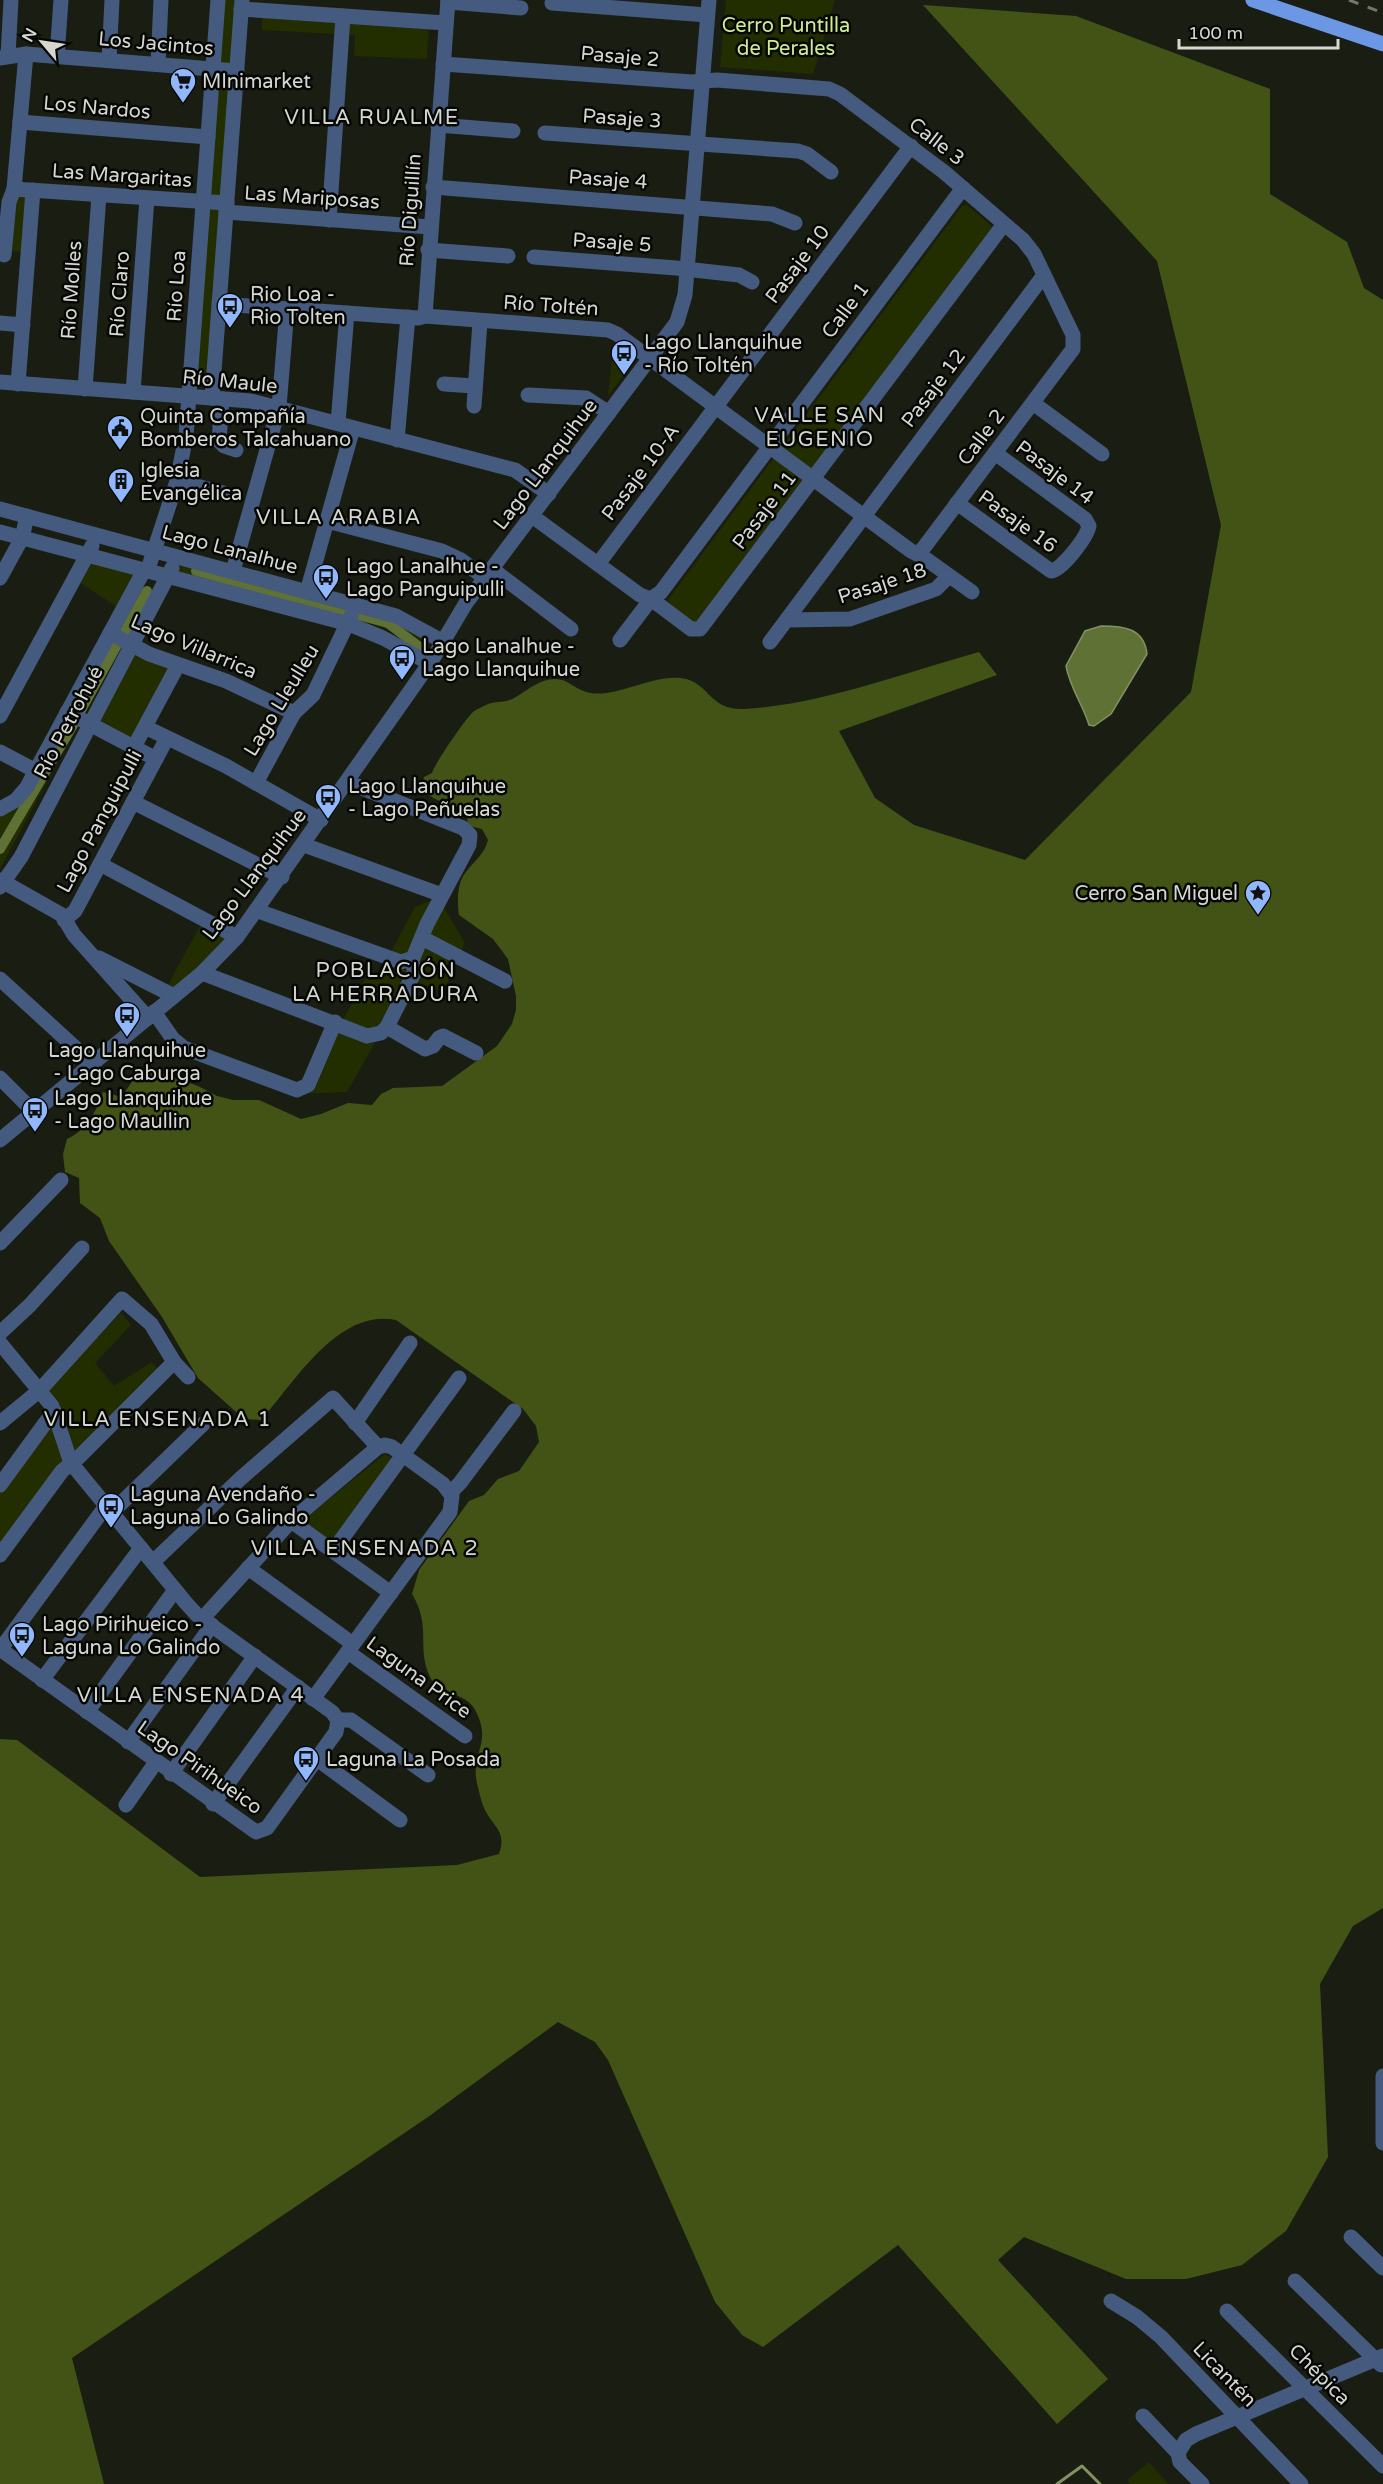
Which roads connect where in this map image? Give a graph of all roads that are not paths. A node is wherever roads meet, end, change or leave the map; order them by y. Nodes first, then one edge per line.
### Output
1 (12, 0) edge
2 (61, 0) edge
3 (112, 0) edge
4 (161, 0) edge
5 (218, 0) edge
6 (1253, 0) edge
7 (448, 1) edge
8 (552, 3) dead end
9 (242, 4) edge
10 (708, 7) edge
11 (521, 8) dead end
12 (343, 16) junction
13 (446, 23) junction
14 (1383, 44) edge
15 (26, 54) junction
16 (57, 56) junction
17 (4, 57) edge
18 (109, 60) junction
19 (158, 64) junction
20 (443, 64) junction
21 (213, 69) junction
22 (237, 71) junction
23 (702, 81) junction
24 (20, 122) junction
25 (438, 125) junction
26 (513, 131) dead end
27 (545, 133) dead end
28 (208, 137) junction
29 (697, 144) junction
30 (911, 146) junction
31 (831, 172) dead end
32 (433, 187) junction
33 (963, 188) junction
34 (14, 189) junction
35 (33, 190) junction
36 (99, 195) junction
37 (147, 198) junction
38 (202, 202) junction
39 (226, 208) junction
40 (692, 208) junction
41 (329, 220) junction
42 (795, 223) dead end
43 (1004, 224) junction
44 (430, 227) junction
45 (428, 250) junction
46 (2, 255) edge
47 (508, 256) dead end
48 (28, 257) junction
49 (534, 257) dead end
50 (687, 270) junction
51 (1044, 275) junction
52 (752, 282) dead end
53 (219, 304) junction
54 (287, 309) junction
55 (347, 313) junction
56 (425, 316) junction
57 (408, 318) junction
58 (480, 322) junction
59 (0, 323) edge
60 (23, 325) junction
61 (1074, 344) joint
62 (651, 357) junction
63 (0, 382) edge
64 (18, 384) junction
65 (444, 384) dead end
66 (474, 386) junction
67 (85, 389) junction
68 (133, 393) junction
69 (528, 394) dead end
70 (189, 397) junction
71 (217, 399) junction
72 (1033, 403) junction
73 (474, 406) dead end
74 (716, 406) junction
75 (279, 407) junction
76 (609, 413) junction
77 (346, 425) junction
78 (397, 440) junction
79 (770, 446) junction
80 (236, 450) dead end
81 (995, 453) junction
82 (1102, 454) dead end
83 (814, 479) junction
84 (177, 480) junction
85 (224, 493) dead end
86 (549, 494) junction
87 (957, 503) junction
88 (0, 509) edge
89 (27, 516) junction
90 (532, 516) junction
91 (864, 516) junction
92 (327, 521) junction
93 (0, 532) edge
94 (96, 534) junction
95 (22, 538) junction
96 (156, 550) junction
97 (916, 553) junction
98 (87, 554) junction
99 (178, 556) junction
100 (598, 564) junction
101 (148, 570) junction
102 (233, 571) junction
103 (1054, 571) joint
104 (489, 573) junction
105 (169, 575) junction
106 (949, 576) junction
107 (0, 578) edge
108 (307, 592) junction
109 (972, 592) dead end
110 (651, 599) junction
111 (354, 604) junction
112 (787, 620) junction
113 (349, 624) junction
114 (571, 629) dead end
115 (110, 633) junction
116 (620, 640) dead end
117 (444, 642) junction
118 (770, 642) dead end
119 (132, 645) junction
120 (429, 663) junction
121 (178, 665) junction
122 (67, 712) junction
123 (294, 713) junction
124 (0, 716) edge
125 (90, 725) junction
126 (145, 727) junction
127 (167, 738) junction
128 (134, 747) junction
129 (0, 752) edge
130 (156, 759) junction
131 (36, 771) junction
132 (347, 782) junction
133 (256, 783) junction
134 (133, 802) junction
135 (0, 809) edge
136 (321, 820) junction
137 (304, 845) junction
138 (100, 864) junction
139 (282, 877) junction
140 (1, 883) edge
141 (442, 895) junction
142 (258, 911) junction
143 (64, 920) junction
144 (237, 937) junction
145 (423, 938) junction
146 (90, 953) junction
147 (411, 960) junction
148 (201, 973) junction
149 (0, 979) edge
150 (505, 981) dead end
151 (174, 996) junction
152 (151, 1015) junction
153 (335, 1022) junction
154 (387, 1027) junction
155 (476, 1053) dead end
156 (92, 1063) junction
157 (0, 1078) edge
158 (33, 1112) junction
159 (0, 1140) edge
160 (61, 1180) dead end
161 (0, 1243) edge
162 (82, 1248) dead end
163 (0, 1333) edge
164 (410, 1343) dead end
165 (2, 1349) edge
166 (174, 1362) junction
167 (188, 1377) dead end
168 (459, 1378) dead end
169 (40, 1390) junction
170 (54, 1411) junction
171 (514, 1411) dead end
172 (0, 1423) edge
173 (355, 1423) junction
174 (203, 1424) dead end
175 (378, 1447) junction
176 (403, 1455) junction
177 (70, 1463) junction
178 (0, 1485) edge
179 (450, 1493) junction
180 (109, 1509) junction
181 (291, 1521) junction
182 (141, 1548) junction
183 (333, 1551) junction
184 (0, 1555) edge
185 (153, 1562) junction
186 (248, 1568) junction
187 (175, 1590) junction
188 (391, 1593) junction
189 (207, 1622) junction
190 (351, 1648) junction
191 (0, 1650) edge
192 (255, 1656) junction
193 (42, 1680) junction
194 (298, 1687) junction
195 (314, 1699) junction
196 (87, 1712) junction
197 (338, 1720) junction
198 (465, 1736) dead end
199 (128, 1742) junction
200 (317, 1759) junction
201 (156, 1762) junction
202 (171, 1774) junction
203 (428, 1774) dead end
204 (213, 1804) junction
205 (126, 1805) dead end
206 (400, 1820) dead end
207 (1383, 2076) edge
208 (1383, 2143) edge
209 (1351, 2237) dead end
210 (1383, 2268) edge
211 (1295, 2281) dead end
212 (1111, 2301) dead end
213 (1227, 2311) dead end
214 (1380, 2360) edge
215 (1304, 2388) junction
216 (1143, 2416) dead end
217 (1236, 2416) junction
218 (1178, 2453) junction
219 (1383, 2466) edge
220 (1202, 2484) edge
221 (1300, 2484) edge

1 - 17 street
2 - 16 street
3 - 18 street
4 - 19 street
5 - 21 street, Río Loa
6 - 14 main road
7 - 11 street
7 - 13 street, Río Diguillín
8 - 10 street
9 - 12 street
9 - 22 street
10 - 23 street, Lago Llanquihue
12 - 13 street
12 - 41 street
13 - 20 street, Río Diguillín
15 - 16 street, Los Jacintos
15 - 17 street, Los Jacintos
15 - 24 street
16 - 18 street, Los Jacintos
18 - 19 street, Los Jacintos
19 - 21 street, Los Jacintos
20 - 23 street, Pasaje 2
20 - 25 street, Río Diguillín
21 - 22 street, Los Jacintos
21 - 28 street, Río Loa
22 - 39 street
23 - 29 street, Lago Llanquihue
23 - 30 street, Calle 3
24 - 28 street, Los Nardos
24 - 34 street
25 - 26 street
25 - 32 street, Río Diguillín
27 - 29 street, Pasaje 3
28 - 38 street, Río Loa
29 - 31 street, Pasaje 3
29 - 40 street, Lago Llanquihue
30 - 33 street, Calle 3
30 - 74 street, Pasaje 10
32 - 40 street, Pasaje 4
32 - 44 street, Río Diguillín
33 - 43 street, Calle 3
33 - 79 street, Calle 1
34 - 35 street, Las Margaritas
34 - 46 street
35 - 36 street, Las Margaritas
35 - 48 street
36 - 37 street, Las Margaritas
36 - 67 street, Río Molles
37 - 38 street, Las Margaritas
37 - 68 street, Río Claro
38 - 39 street, Las Margaritas
38 - 70 street, Río Loa
39 - 41 street, Las Mariposas
39 - 53 street
40 - 42 street, Pasaje 4
40 - 50 street, Lago Llanquihue
41 - 44 street, Las Mariposas
43 - 51 street, Calle 3
43 - 83 street, Pasaje 11
44 - 45 street, Río Diguillín
45 - 47 street
45 - 56 street, Río Diguillín
46 - 48 street
48 - 60 street
49 - 50 street, Pasaje 5
50 - 52 street, Pasaje 5
50 - 62 street, Lago Llanquihue
51 - 61 street, Calle 3
51 - 91 street, Pasaje 12
53 - 54 street, Río Toltén
53 - 71 street
54 - 55 street, Río Toltén
54 - 75 street
55 - 57 street, Río Toltén
55 - 77 street
56 - 57 street, Río Toltén
56 - 58 street, Río Toltén
57 - 78 street
58 - 62 street, Río Toltén
58 - 66 street
59 - 60 street
60 - 64 street
61 - 72 street, Calle 2
62 - 74 street, Río Toltén
62 - 76 street, Lago Llanquihue
63 - 64 street, Río Maule
64 - 67 street, Río Maule
65 - 66 street
66 - 73 street
67 - 68 street, Río Maule
68 - 70 street, Río Maule
69 - 76 street
70 - 71 street, Río Maule
70 - 84 street, Río Loa
71 - 75 street, Río Maule
71 - 80 street
72 - 81 street, Calle 2
72 - 82 street
74 - 79 street, Río Toltén
74 - 100 street, Pasaje 10-A
75 - 77 street, Río Maule
75 - 102 street
76 - 86 street, Lago Llanquihue
77 - 78 street, Río Maule
77 - 92 street
78 - 86 street, Río Maule
79 - 83 street, Río Toltén
79 - 110 street, Calle 1
81 - 87 street, Calle 2
81 - 103 street, Pasaje 14
83 - 91 street, Río Toltén
83 - 110 street, Pasaje 11
84 - 85 street
84 - 96 street, Río Loa
86 - 90 street, Lago Llanquihue
87 - 97 street, Calle 2
87 - 103 street, Pasaje 16
88 - 89 street, Lago Lanalhue
89 - 94 street, Lago Lanalhue
89 - 95 street
90 - 100 street, Pasaje 11
90 - 104 street, Lago Llanquihue
91 - 97 street, Río Toltén
91 - 112 street, Pasaje 12
92 - 104 street
92 - 108 street
93 - 95 street, Lago Lanalhue
94 - 96 street, Lago Lanalhue
94 - 98 street
95 - 98 street, Lago Lanalhue
95 - 107 street
96 - 99 street, Lago Lanalhue
96 - 101 street, Río Loa
97 - 106 street, Río Toltén
98 - 101 street, Lago Lanalhue
98 - 124 street
99 - 102 street, Lago Lanalhue
99 - 105 street
100 - 110 street, Pasaje 11
101 - 105 street, Lago Lanalhue
101 - 115 street, Río Petrohué
102 - 108 street, Lago Lanalhue
104 - 114 street
104 - 117 street, Lago Llanquihue
105 - 113 street, Lago Lanalhue
105 - 119 street, Río Petrohué
106 - 109 street, Río Toltén
106 - 112 street, Pasaje 18
108 - 111 street, Lago Lanalhue
110 - 116 street, Calle 1
111 - 113 street, Lago Lleulleu
111 - 117 street, Lago Lanalhue
112 - 118 street, Pasaje 12
113 - 120 street, Lago Lanalhue
113 - 123 street, Lago Lleulleu
115 - 119 street, Lago Villarrica
115 - 122 street, Río Petrohué
117 - 120 street, Lago Llanquihue
119 - 121 street, Lago Villarrica
119 - 125 street, Río Petrohué
120 - 132 street, Lago Llanquihue
121 - 123 street, Lago Villarrica
121 - 126 street, Lago Panguipulli
122 - 125 street
122 - 131 street, Río Petrohué
123 - 133 street, Lago Lleulleu
125 - 128 street
125 - 140 street, Río Petrohué
126 - 127 street
126 - 128 street, Lago Panguipulli
127 - 130 street, Lago Panguipulli
127 - 133 street
128 - 130 street
129 - 131 street
130 - 134 street, Lago Panguipulli
131 - 135 street, Río Petrohué
132 - 136 street, Lago Llanquihue
132 - 141 street
133 - 136 street
134 - 138 street, Lago Panguipulli
134 - 139 street
136 - 137 street, Lago Llanquihue
137 - 139 street, Lago Llanquihue
137 - 141 street
138 - 143 street, Lago Panguipulli
138 - 144 street
139 - 142 street, Lago Llanquihue
140 - 143 street
141 - 145 street
142 - 144 street, Lago Llanquihue
142 - 147 street
143 - 146 street
144 - 148 street, Lago Llanquihue
145 - 147 street
145 - 150 street
146 - 151 street
146 - 152 street
147 - 154 street
148 - 151 street, Lago Llanquihue
148 - 153 street
149 - 156 street
151 - 152 street, Lago Llanquihue
152 - 153 street
152 - 156 street, Lago Llanquihue
153 - 154 street
154 - 155 street
156 - 158 street, Lago Llanquihue
157 - 158 street
158 - 159 street, Lago Llanquihue
160 - 161 street
162 - 163 street
164 - 173 street
165 - 169 street
166 - 167 street
166 - 169 street
166 - 177 street
168 - 176 street
169 - 170 street
169 - 172 street
170 - 177 street
170 - 178 street
171 - 179 street
173 - 175 street
173 - 185 street
174 - 180 street
175 - 176 street
175 - 181 street
176 - 179 street
176 - 183 street
177 - 180 street
177 - 184 street
179 - 188 street
180 - 182 street
180 - 191 street
181 - 183 street
181 - 186 street
182 - 185 street
182 - 193 street
183 - 188 street
185 - 187 street
186 - 189 street
186 - 190 street, Laguna Price
187 - 189 street
187 - 196 street
188 - 190 street
189 - 192 street
189 - 199 street
190 - 195 street
190 - 198 street, Laguna Price
191 - 193 street, Lago Pirihueico
192 - 194 street
192 - 202 street
193 - 196 street, Lago Pirihueico
194 - 195 street
194 - 204 street
195 - 197 street
196 - 199 street, Lago Pirihueico
197 - 200 street
197 - 203 street
199 - 201 street, Lago Pirihueico
200 - 204 street, Lago Pirihueico
200 - 206 street
201 - 202 street, Lago Pirihueico
201 - 205 street
202 - 204 street, Lago Pirihueico
207 - 208 street
209 - 210 street
211 - 214 street
212 - 217 street, Licantén
213 - 215 street, Chépica
214 - 215 street
215 - 217 street
215 - 219 street, Chépica
216 - 218 street
217 - 218 street
217 - 221 street, Licantén
218 - 220 street

